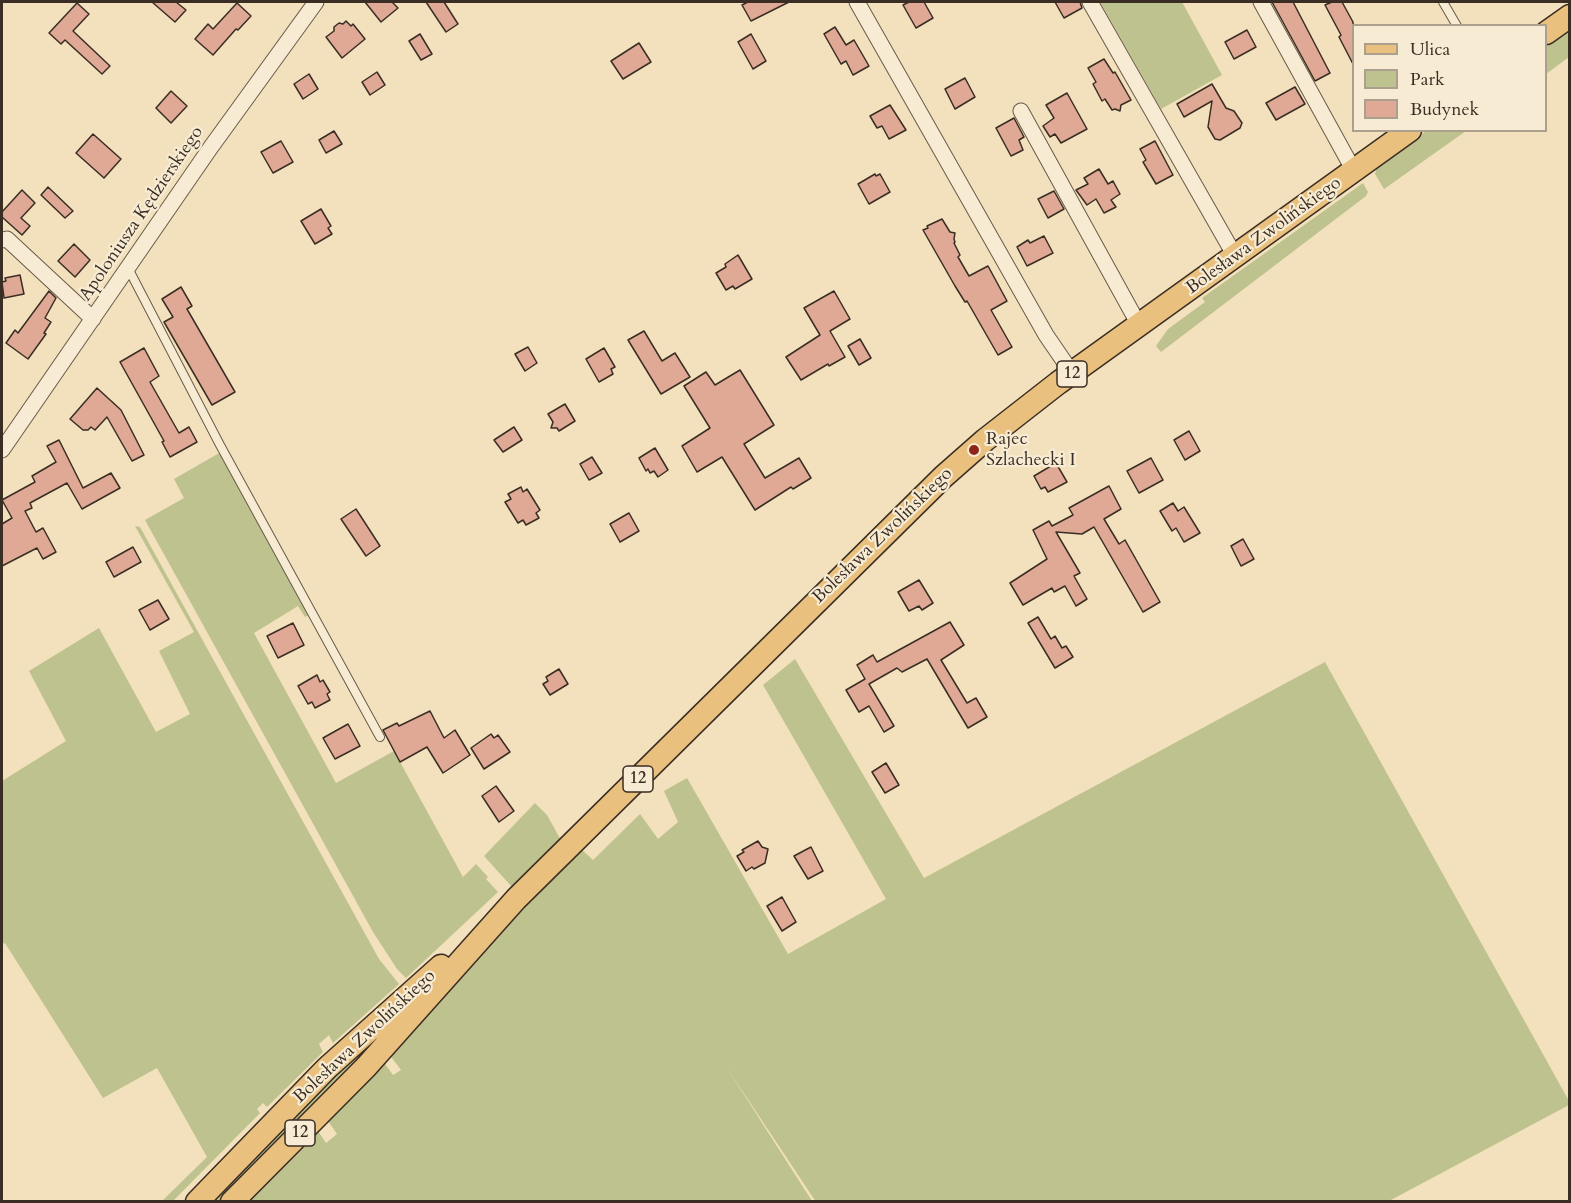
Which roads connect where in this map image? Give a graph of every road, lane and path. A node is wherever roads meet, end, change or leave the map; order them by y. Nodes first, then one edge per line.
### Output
1 (316, 2) edge
2 (857, 2) edge
3 (1090, 2) edge
4 (1261, 2) edge
5 (1443, 2) edge
6 (1569, 16) edge
7 (1456, 24) edge
8 (1547, 32) edge
9 (1021, 111) dead end
10 (1407, 132) edge
11 (1354, 171) junction
12 (2, 240) edge
13 (1235, 256) junction
14 (128, 268) junction
15 (93, 319) junction
16 (1139, 325) junction
17 (1072, 373) junction
18 (2, 450) edge
19 (380, 737) dead end
20 (512, 904) junction
21 (234, 1201) edge
22 (197, 1202) edge

1 - 14 street, Apoloniusza Kędzierskiego
2 - 17 street
3 - 13 street
4 - 11 street
5 - 7 lane
6 - 8 main road
9 - 16 street
10 - 11 main road, Bolesława Zwolińskiego / 12
11 - 13 main road, Bolesława Zwolińskiego / 12
12 - 15 street
13 - 16 main road, Bolesława Zwolińskiego / 12
14 - 15 street, Apoloniusza Kędzierskiego
14 - 19 lane
15 - 18 street, Apoloniusza Kędzierskiego
16 - 17 main road, Bolesława Zwolińskiego / 12
17 - 20 main road, Bolesława Zwolińskiego / 12
20 - 21 main road, Bolesława Zwolińskiego / 12
20 - 22 main road, Bolesława Zwolińskiego / 12

